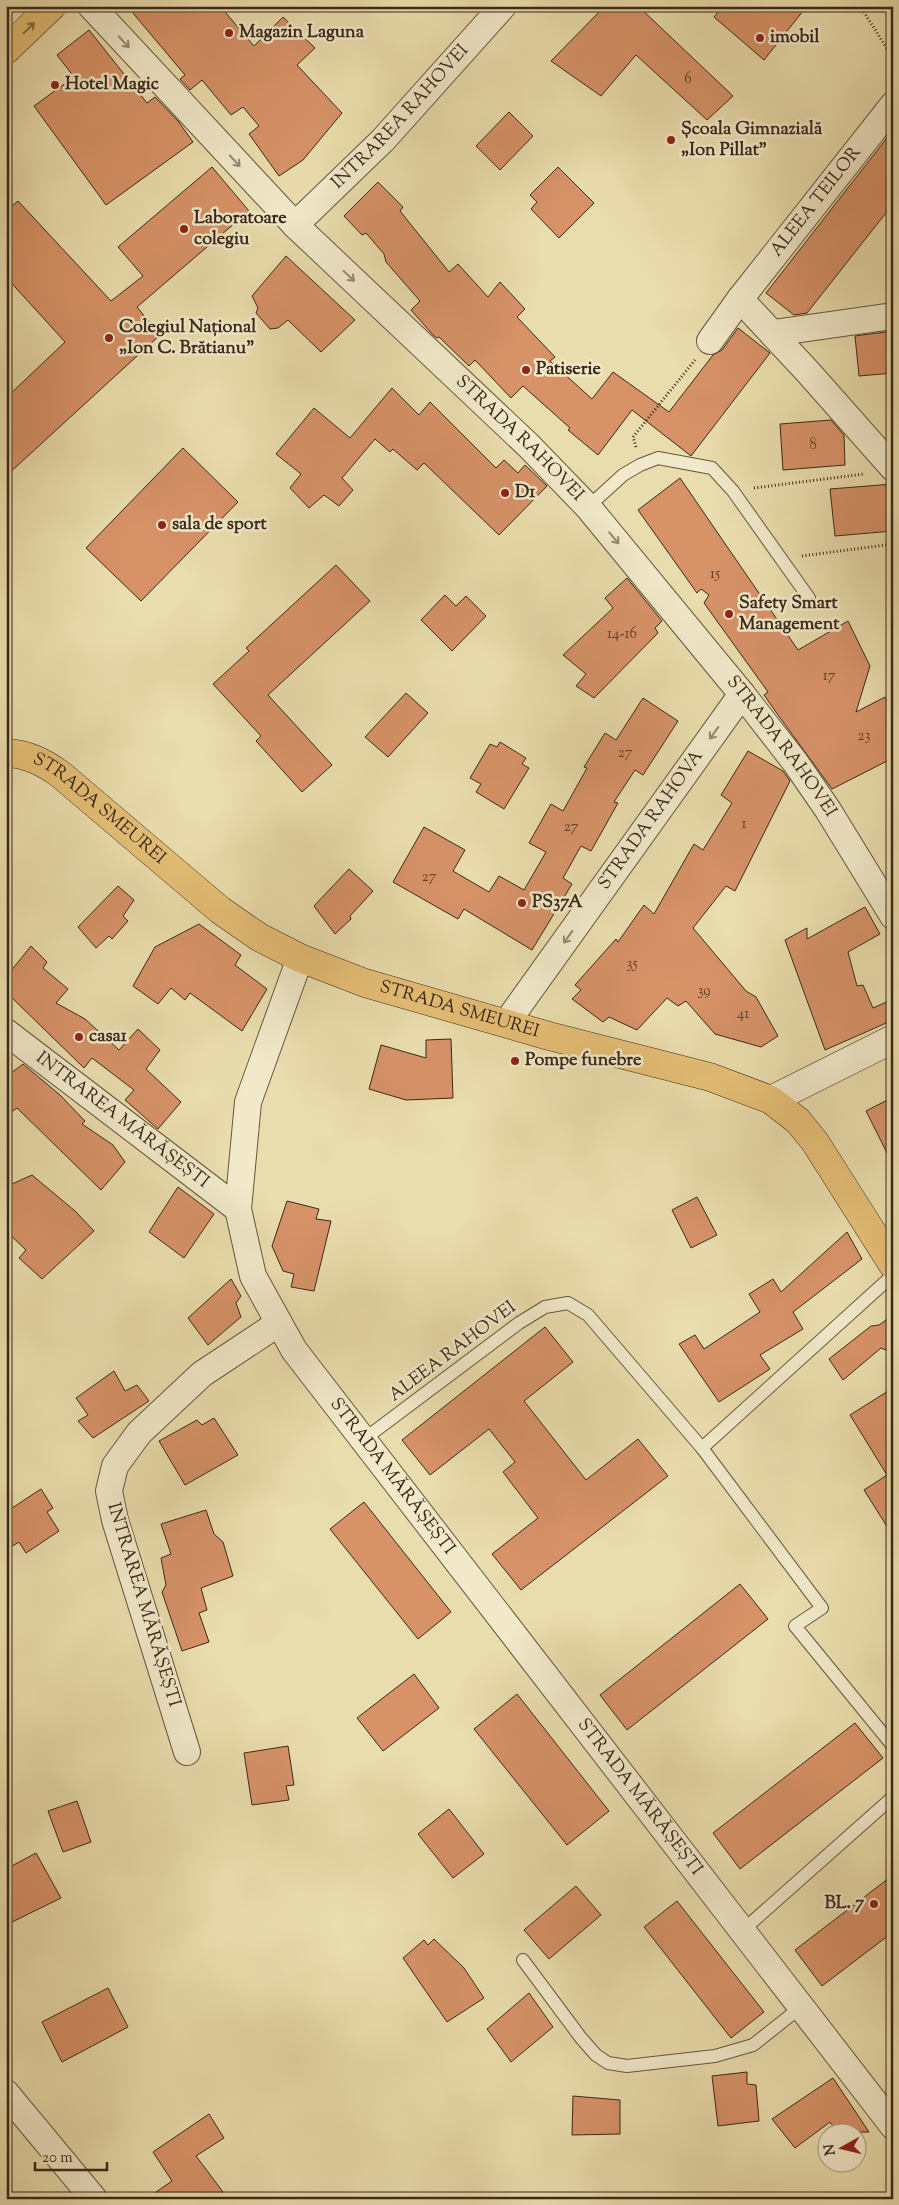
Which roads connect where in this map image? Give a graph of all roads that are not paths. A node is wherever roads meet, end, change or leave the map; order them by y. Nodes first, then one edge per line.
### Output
1 (52, 6) edge
2 (91, 6) edge
3 (503, 6) edge
4 (6, 50) edge
5 (893, 105) edge
6 (294, 225) junction
7 (740, 299) junction
8 (893, 316) edge
9 (772, 333) junction
10 (710, 341) road end
11 (883, 471) edge
12 (588, 507) junction
13 (808, 598) dead end
14 (742, 694) junction
15 (6, 753) edge
16 (893, 916) edge
17 (300, 958) junction
18 (507, 1022) junction
19 (6, 1032) edge
20 (893, 1039) edge
21 (771, 1100) junction
22 (238, 1208) junction
23 (893, 1265) edge
24 (893, 1275) edge
25 (279, 1323) junction
26 (363, 1440) junction
27 (702, 1448) junction
28 (893, 1746) edge
29 (187, 1752) dead end
30 (893, 1797) edge
31 (742, 1931) junction
32 (523, 1960) dead end
33 (801, 2007) junction
34 (6, 2093) edge
35 (893, 2126) edge
36 (94, 2199) edge

4 -> 1 main road
2 -> 6 street, STRADA RAHOVEI
3 - 6 street, INTRAREA RAHOVEI
5 - 7 street, ALEEA TEILOR
6 -> 12 street, STRADA RAHOVEI
7 - 9 street
7 - 10 street, ALEEA TEILOR
8 - 9 street
9 - 11 street
12 - 13 lane
12 -> 14 street, STRADA RAHOVEI
14 - 16 street, STRADA RAHOVEI
14 -> 18 street, STRADA RAHOVA
15 - 17 main road, STRADA SMEUREI
17 - 18 main road, STRADA SMEUREI
17 - 22 street, STRADA MĂRĂȘEȘTI
18 - 21 main road, STRADA SMEUREI
19 - 22 street, INTRAREA MĂRĂȘEȘTI
20 - 21 main road
21 - 23 main road, STRADA SMEUREI
22 - 25 street, STRADA MĂRĂȘEȘTI
24 - 27 lane
25 - 26 street, STRADA MĂRĂȘEȘTI
25 - 29 street, INTRAREA MĂRĂȘEȘTI
26 - 27 lane, ALEEA RAHOVEI
26 - 31 street, STRADA MĂRĂȘEȘTI
27 - 28 lane
30 - 31 lane
31 - 33 street, STRADA MĂRĂȘEȘTI
32 - 33 lane
33 - 35 street, STRADA MĂRĂȘEȘTI
34 - 36 street

